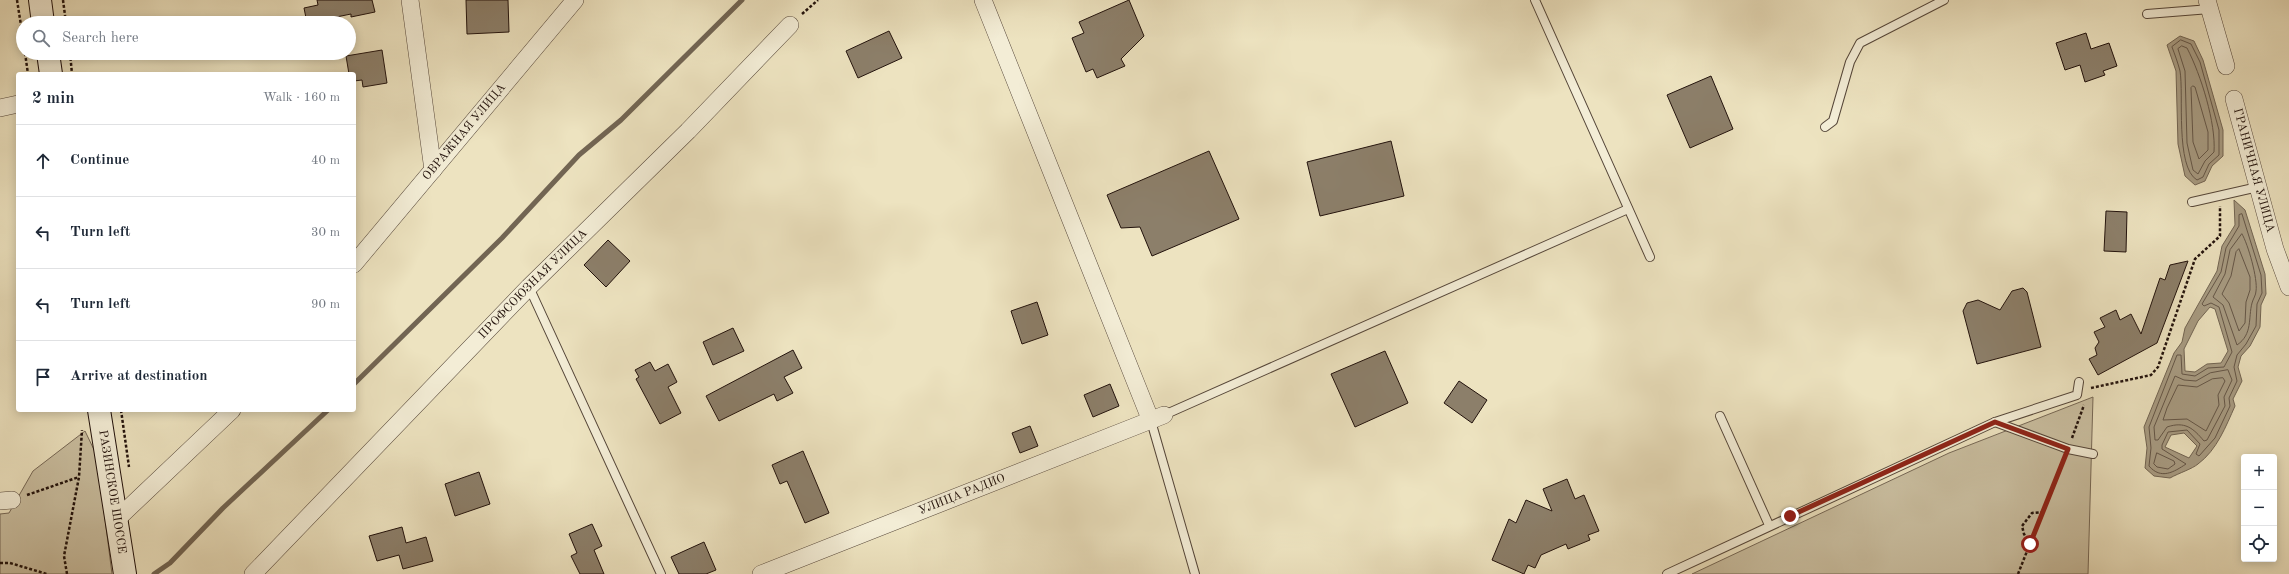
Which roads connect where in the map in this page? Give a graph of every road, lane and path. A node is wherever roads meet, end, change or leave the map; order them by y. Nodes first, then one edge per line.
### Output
1 (17, 0) edge
2 (40, 0) edge
3 (63, 0) edge
4 (410, 0) edge
5 (575, 0) edge
6 (818, 0) edge
7 (983, 0) edge
8 (1535, 0) edge
9 (1944, 0) edge
10 (2209, 5) edge
11 (2147, 14) dead end
12 (20, 16) edge
13 (42, 16) edge
14 (65, 16) edge
15 (790, 26) joint
16 (26, 60) edge
17 (49, 60) edge
18 (71, 60) edge
19 (2226, 66) dead end
20 (28, 72) edge
21 (51, 72) edge
22 (72, 72) edge
23 (2234, 99) dead end
24 (16, 104) edge
25 (0, 108) edge
26 (1825, 126) dead end
27 (433, 170) junction
28 (2258, 188) junction
29 (2220, 196) junction
30 (2192, 202) dead end
31 (1628, 209) junction
32 (1650, 257) dead end
33 (356, 262) edge
34 (529, 287) junction
35 (2289, 287) edge
36 (2079, 382) dead end
37 (2089, 392) dead end
38 (2087, 398) dead end
39 (230, 412) edge
40 (91, 416) edge
41 (1720, 416) dead end
42 (1158, 418) junction
43 (1995, 422) junction
44 (2068, 449) junction
45 (2092, 454) dead end
46 (79, 477) junction
47 (6, 500) edge
48 (2043, 512) junction
49 (115, 521) junction
50 (1769, 525) junction
51 (2030, 544) junction
52 (0, 563) edge
53 (46, 574) edge
54 (67, 574) edge
55 (125, 574) edge
56 (253, 574) edge
57 (661, 574) edge
58 (761, 574) edge
59 (1195, 574) edge
60 (1667, 574) edge
61 (2018, 574) edge

1 - 12 path
2 - 13 main road
3 - 14 path
4 - 27 street
5 - 27 street, ОВРАЖНАЯ УЛИЦА
6 - 15 path
7 - 42 street
8 - 31 lane
9 - 26 lane
10 - 11 lane
10 - 19 street
15 - 34 street, ПРОФСОЮЗНАЯ УЛИЦА
16 - 20 path
17 - 21 main road
18 - 22 path
23 - 28 street, ГРАНИЧНАЯ УЛИЦА
24 - 25 street
27 - 33 street, ОВРАЖНАЯ УЛИЦА
28 - 29 lane
28 - 35 street, ГРАНИЧНАЯ УЛИЦА
29 - 30 lane
29 - 37 path
31 - 32 lane
31 - 42 lane
34 - 56 street, ПРОФСОЮЗНАЯ УЛИЦА
34 - 57 lane
36 - 43 lane
38 - 44 path
39 - 49 street
40 - 46 path
40 - 49 main road, РАЗИНСКОЕ ШОССЕ
41 - 50 lane
42 - 58 street, УЛИЦА РАДИО
42 - 59 lane
43 - 44 lane
43 - 50 lane
44 - 45 lane
44 - 48 path
46 - 47 path
46 - 54 path
48 - 51 path
48 - 51 path
49 - 55 main road, РАЗИНСКОЕ ШОССЕ
50 - 60 lane
51 - 61 path
52 - 53 path

